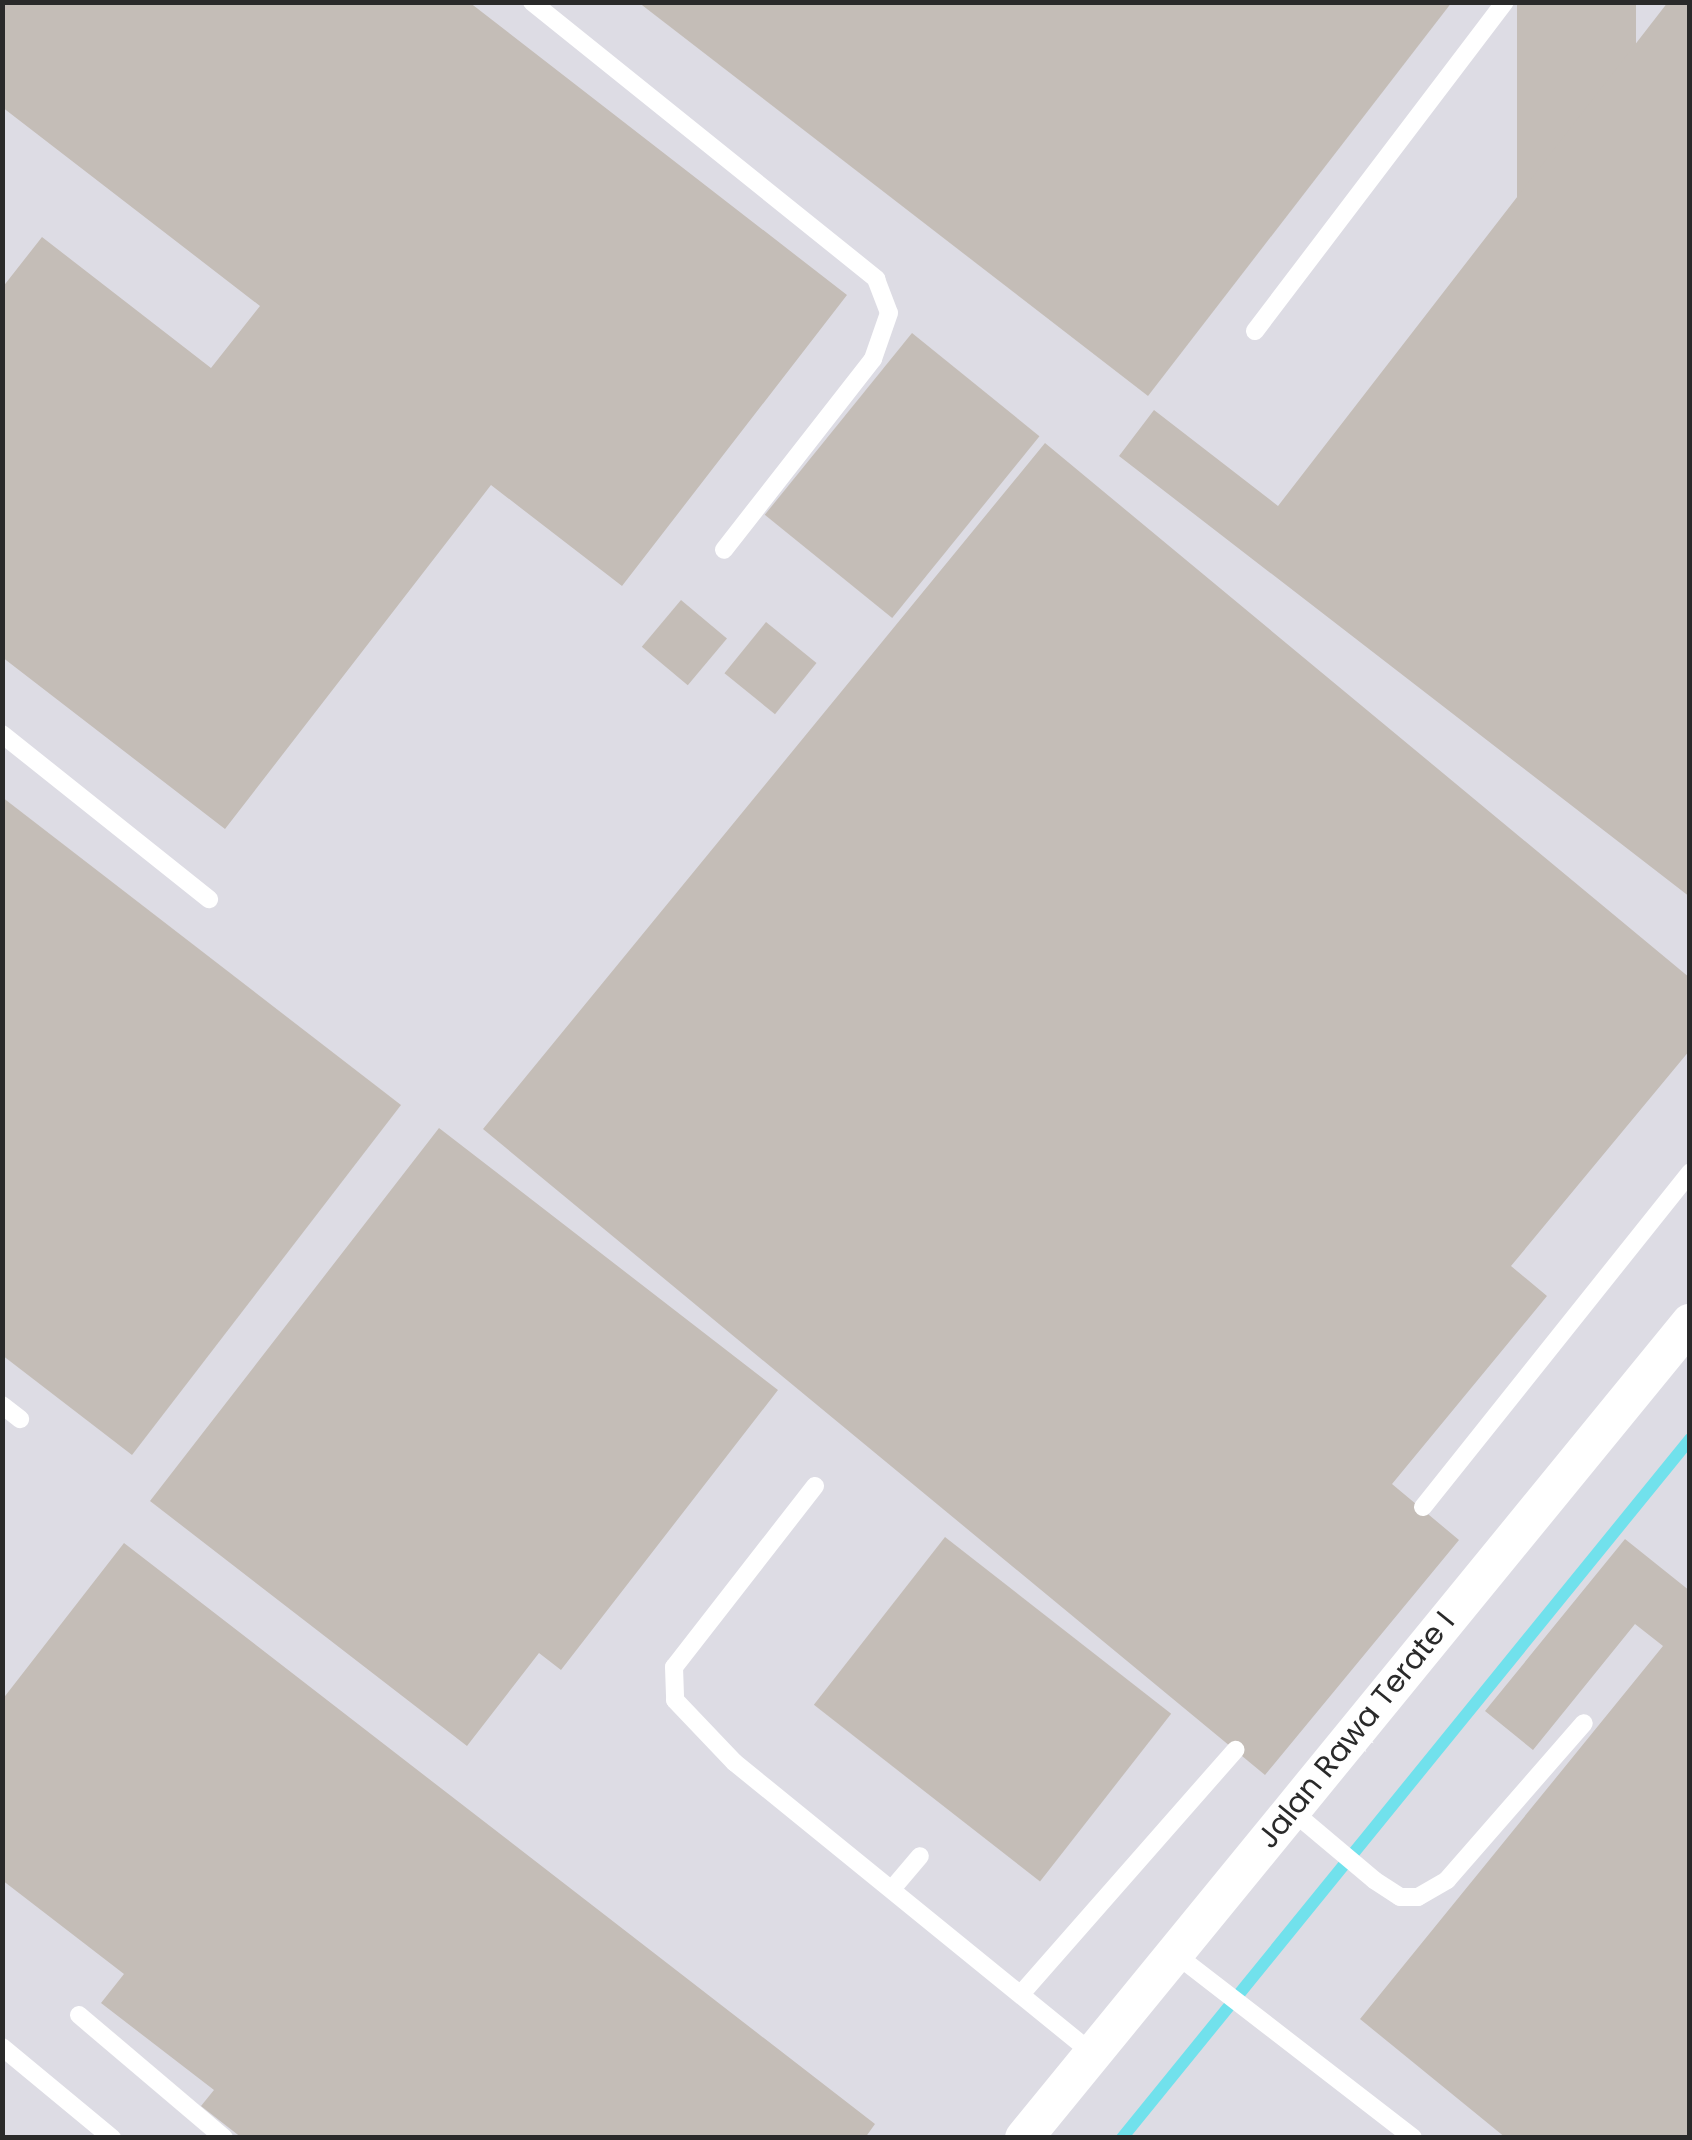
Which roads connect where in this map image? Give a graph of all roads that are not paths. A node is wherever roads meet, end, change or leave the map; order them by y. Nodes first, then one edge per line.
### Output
1 (532, 2) edge
2 (1504, 2) edge
3 (1255, 330) dead end
4 (724, 550) dead end
5 (2, 734) edge
6 (210, 899) dead end
7 (1690, 1172) edge
8 (1690, 1323) edge
9 (2, 1405) edge
10 (20, 1419) dead end
11 (815, 1486) dead end
12 (1423, 1507) dead end
13 (1584, 1723) dead end
14 (1235, 1750) dead end
15 (1290, 1810) junction
16 (920, 1856) dead end
17 (892, 1888) junction
18 (1174, 1952) junction
19 (1021, 1994) junction
20 (79, 2015) dead end
21 (2, 2047) edge
22 (1092, 2053) junction
23 (112, 2138) edge
24 (224, 2138) edge
25 (1024, 2138) edge
26 (1413, 2138) edge

1 - 4 lane
2 - 3 lane
5 - 6 lane
7 - 12 lane
8 - 15 street, Jalan Rawa Terate I
9 - 10 lane
11 - 17 lane
13 - 15 lane
14 - 19 lane
15 - 18 street, Jalan Rawa Terate I
16 - 17 lane
17 - 19 lane
18 - 22 street, Jalan Rawa Terate I
18 - 26 lane
19 - 22 lane
20 - 24 lane
21 - 23 lane
22 - 25 street, Jalan Rawa Terate I

